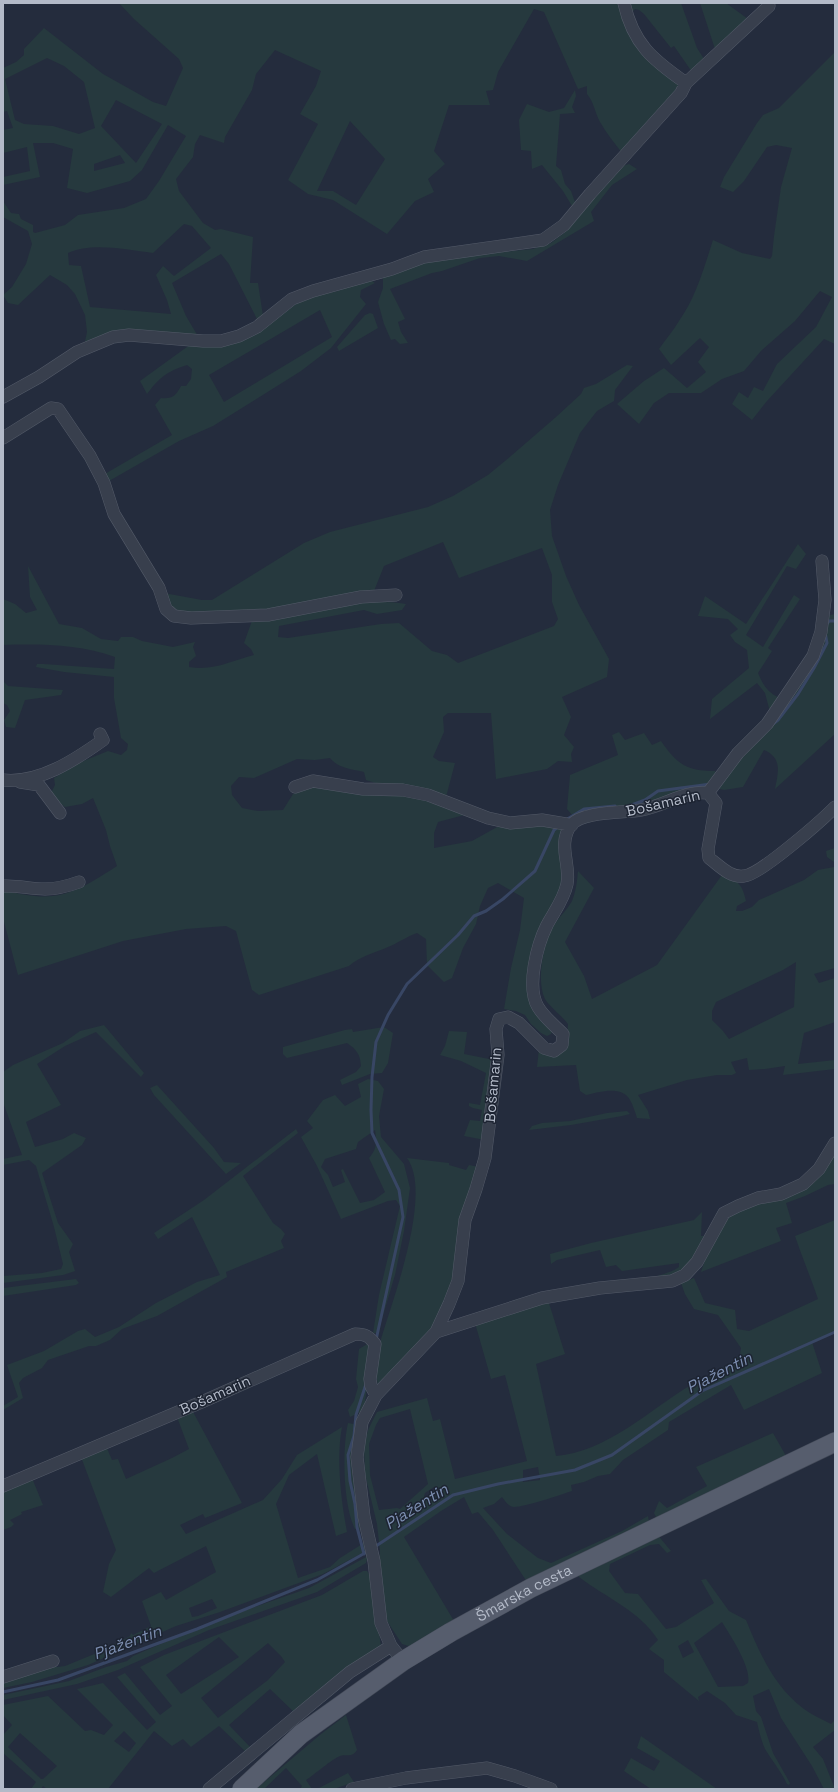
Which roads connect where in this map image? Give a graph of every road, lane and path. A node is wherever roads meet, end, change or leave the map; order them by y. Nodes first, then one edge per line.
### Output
1 (624, 3) edge
2 (769, 6) dead end
3 (686, 83) junction
4 (3, 397) edge
5 (3, 438) edge
6 (822, 561) dead end
7 (396, 595) dead end
8 (100, 734) dead end
9 (3, 780) edge
10 (17, 782) junction
11 (295, 787) dead end
12 (708, 793) junction
13 (835, 807) edge
14 (60, 813) dead end
15 (572, 825) junction
16 (79, 882) dead end
17 (3, 886) edge
18 (835, 1143) edge
19 (436, 1332) junction
20 (376, 1395) junction
21 (835, 1442) edge
22 (3, 1486) edge
23 (391, 1646) junction
24 (53, 1661) dead end
25 (403, 1661) junction
26 (3, 1677) edge
27 (209, 1789) edge
28 (242, 1789) edge
29 (352, 1789) edge
30 (551, 1789) edge

1 - 3 street
2 - 3 street
3 - 4 street
5 - 7 street
6 - 12 street
8 - 10 street
9 - 10 street
10 - 14 street
11 - 15 street
12 - 13 street, Bošamarin
12 - 15 street, Bošamarin
15 - 19 street, Bošamarin
16 - 17 street
18 - 19 street
19 - 20 street, Bošamarin
20 - 22 street, Bošamarin
20 - 23 street, Bošamarin
21 - 25 main road, Šmarska cesta
23 - 25 street, Bošamarin
23 - 27 street
24 - 26 street
25 - 28 main road, Šmarska cesta
29 - 30 street

